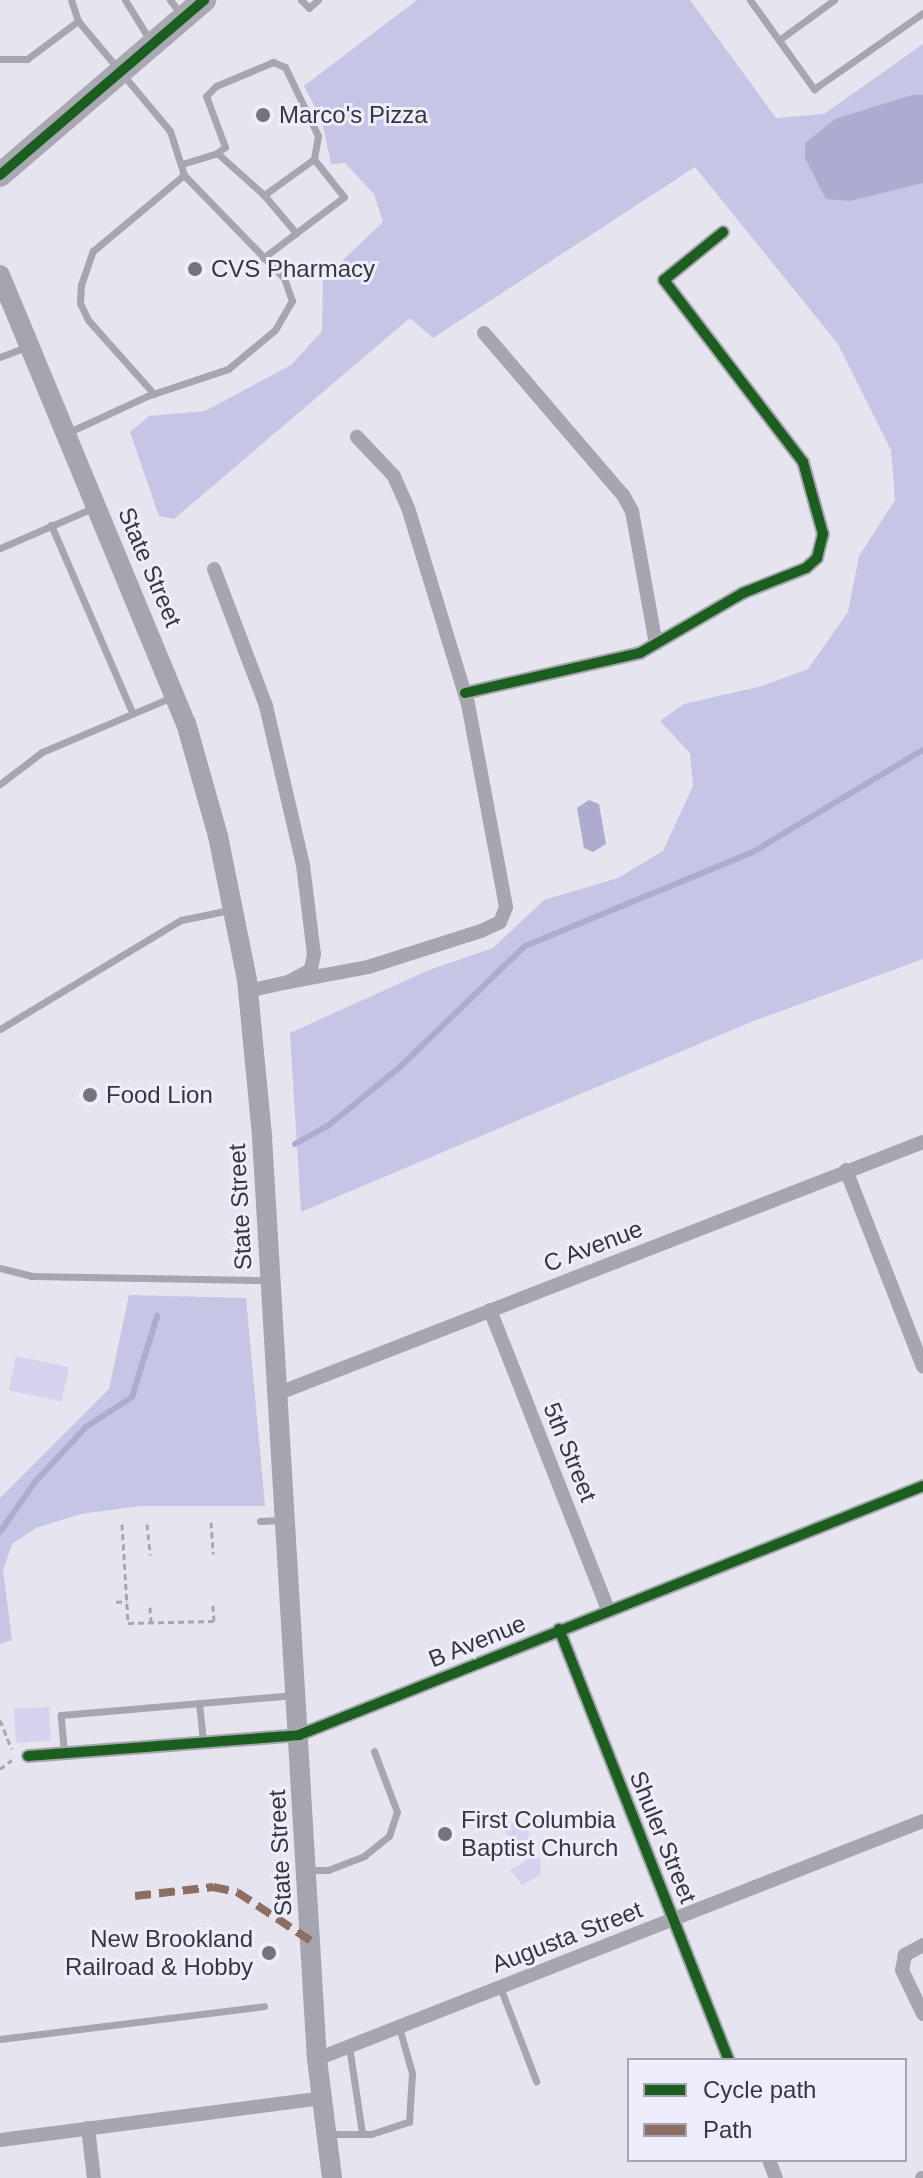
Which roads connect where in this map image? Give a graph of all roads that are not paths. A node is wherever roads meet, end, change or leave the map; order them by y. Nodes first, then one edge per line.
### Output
1 (71, 0) edge
2 (125, 0) edge
3 (204, 0) edge
4 (301, 0) edge
5 (318, 0) edge
6 (750, 0) edge
7 (834, 0) edge
8 (177, 8) edge
9 (923, 13) edge
10 (78, 21) junction
11 (779, 40) junction
12 (152, 44) junction
13 (0, 59) edge
14 (119, 72) junction
15 (217, 153) junction
16 (314, 159) junction
17 (182, 164) junction
18 (0, 175) edge
19 (184, 175) junction
20 (264, 195) junction
21 (723, 232) dead end
22 (296, 233) junction
23 (263, 258) junction
24 (0, 275) edge
25 (484, 333) dead end
26 (28, 346) junction
27 (0, 357) edge
28 (154, 394) junction
29 (65, 434) junction
30 (357, 437) dead end
31 (96, 506) junction
32 (51, 525) junction
33 (0, 548) edge
34 (214, 569) dead end
35 (656, 644) junction
36 (465, 693) junction
37 (176, 696) junction
38 (132, 712) junction
39 (0, 784) edge
40 (234, 910) junction
41 (288, 982) junction
42 (248, 991) junction
43 (0, 1029) edge
44 (923, 1142) edge
45 (846, 1170) junction
46 (0, 1268) edge
47 (271, 1280) junction
48 (490, 1310) junction
49 (923, 1366) edge
50 (279, 1393) junction
51 (923, 1486) edge
52 (287, 1520) junction
53 (260, 1521) dead end
54 (608, 1609) junction
55 (559, 1629) junction
56 (297, 1695) junction
57 (199, 1703) junction
58 (299, 1735) junction
59 (203, 1742) junction
60 (374, 1751) dead end
61 (64, 1753) junction
62 (28, 1756) dead end
63 (923, 1821) edge
64 (307, 1870) junction
65 (674, 1919) junction
66 (923, 1945) edge
67 (500, 1987) junction
68 (264, 2006) dead end
69 (923, 2014) edge
70 (399, 2027) junction
71 (0, 2039) edge
72 (349, 2046) junction
73 (728, 2058) edge
74 (317, 2059) junction
75 (536, 2081) dead end
76 (322, 2098) junction
77 (88, 2128) junction
78 (362, 2133) junction
79 (326, 2134) junction
80 (0, 2140) edge
81 (94, 2178) edge
82 (332, 2178) edge

1 - 10 lane
2 - 12 lane
3 - 8 main road
4 - 5 lane
6 - 11 lane
7 - 11 lane
8 - 12 main road
9 - 11 lane
10 - 13 lane
10 - 14 lane
12 - 14 main road
14 - 17 lane
14 - 18 main road
15 - 16 lane
15 - 17 lane
15 - 20 lane
16 - 20 lane
16 - 22 lane
17 - 19 lane
19 - 23 lane
19 - 28 lane
20 - 22 lane
21 - 35 street
22 - 23 lane
23 - 28 lane
24 - 26 main road, State Street
25 - 35 street
26 - 27 lane
26 - 29 main road, State Street
28 - 29 lane
29 - 31 main road, State Street
30 - 36 street
31 - 32 lane
31 - 37 main road, State Street
32 - 33 lane
32 - 38 lane
34 - 41 street
35 - 36 street
36 - 41 street
37 - 38 lane
37 - 40 main road, State Street
38 - 39 lane
40 - 42 main road, State Street
40 - 43 lane
41 - 42 street
42 - 47 main road, State Street
44 - 45 street, C Avenue
45 - 48 street, C Avenue
45 - 49 street
46 - 47 lane
47 - 50 main road, State Street
48 - 50 street, C Avenue
48 - 54 street, 5th Street
50 - 52 main road, State Street
51 - 54 street, B Avenue
52 - 53 lane
52 - 56 main road, State Street
54 - 55 street, B Avenue
55 - 58 street, B Avenue
55 - 65 street, Shuler Street
56 - 57 lane
56 - 58 main road, State Street
57 - 59 lane
57 - 61 lane
58 - 59 street, B Avenue
58 - 64 main road, State Street
59 - 61 street, B Avenue
60 - 64 lane
61 - 62 street, B Avenue
63 - 65 street, Augusta Street
64 - 74 main road, State Street
65 - 67 street, Augusta Street
65 - 73 street, Shuler Street
66 - 69 street
67 - 70 street, Augusta Street
67 - 75 lane
68 - 71 lane
70 - 72 street, Augusta Street
70 - 78 lane
72 - 74 street, Augusta Street
72 - 78 lane
74 - 76 main road, State Street
76 - 77 street
76 - 79 main road, State Street
77 - 80 street
77 - 81 street
78 - 79 lane
79 - 82 main road, State Street

